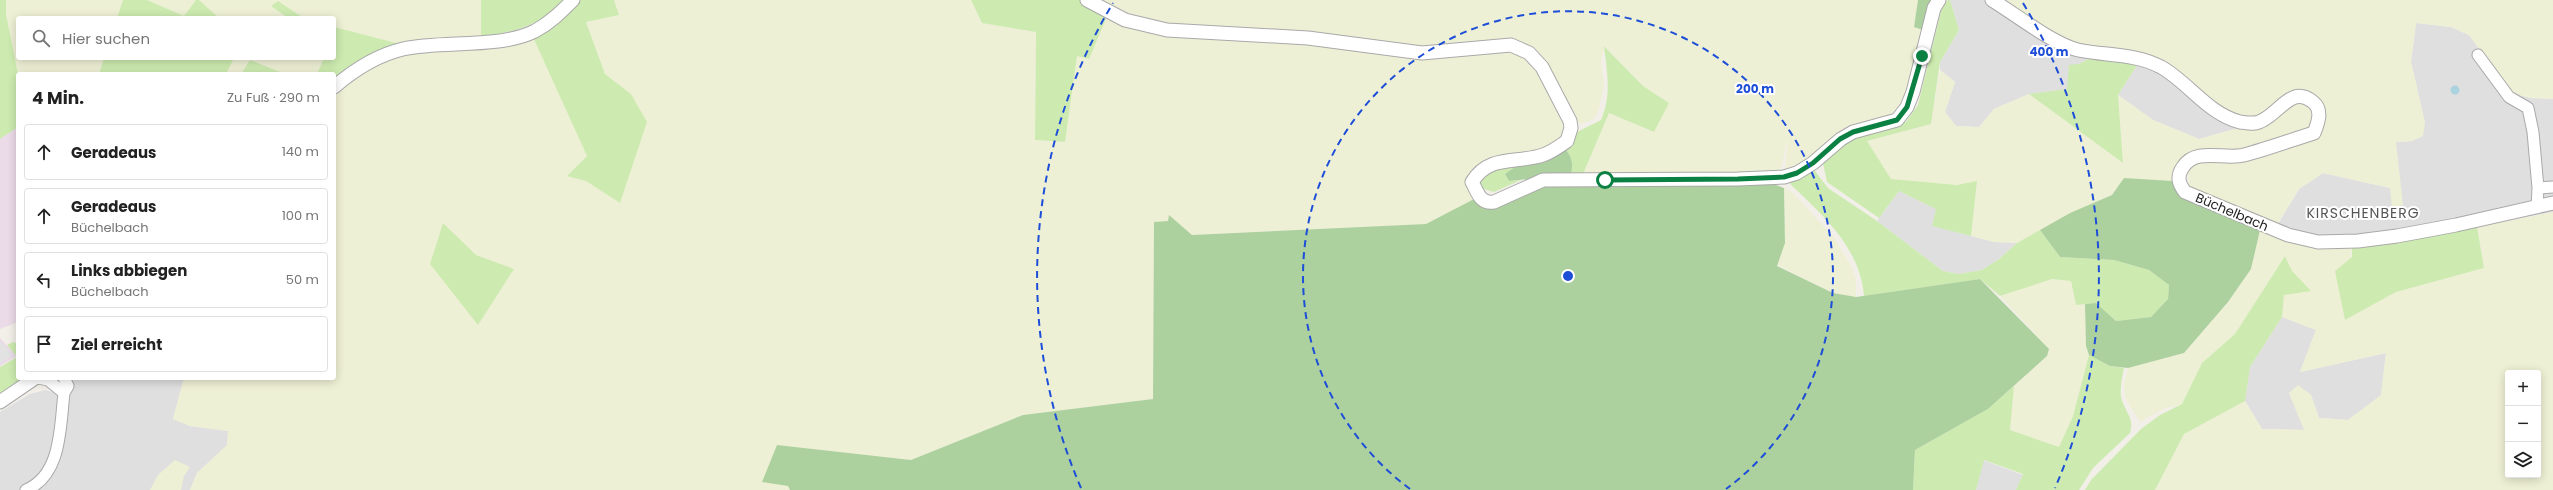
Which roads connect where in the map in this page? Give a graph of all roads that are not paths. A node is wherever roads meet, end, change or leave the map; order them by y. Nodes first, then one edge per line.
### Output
1 (573, 0) edge
2 (1087, 0) edge
3 (1939, 0) edge
4 (1992, 0) edge
5 (2478, 55) dead end
6 (336, 85) edge
7 (2553, 187) edge
8 (2538, 188) junction
9 (2553, 203) edge
10 (2537, 207) junction
11 (34, 380) edge
12 (48, 380) edge
13 (65, 380) edge
14 (64, 393) junction
15 (0, 402) edge
16 (33, 489) edge

1 - 6 street
2 - 3 street
4 - 10 street, Büchelbach
5 - 8 street
7 - 8 street
8 - 10 street
9 - 10 street, Büchelbach
11 - 15 street
12 - 14 street
13 - 14 street
14 - 16 street

